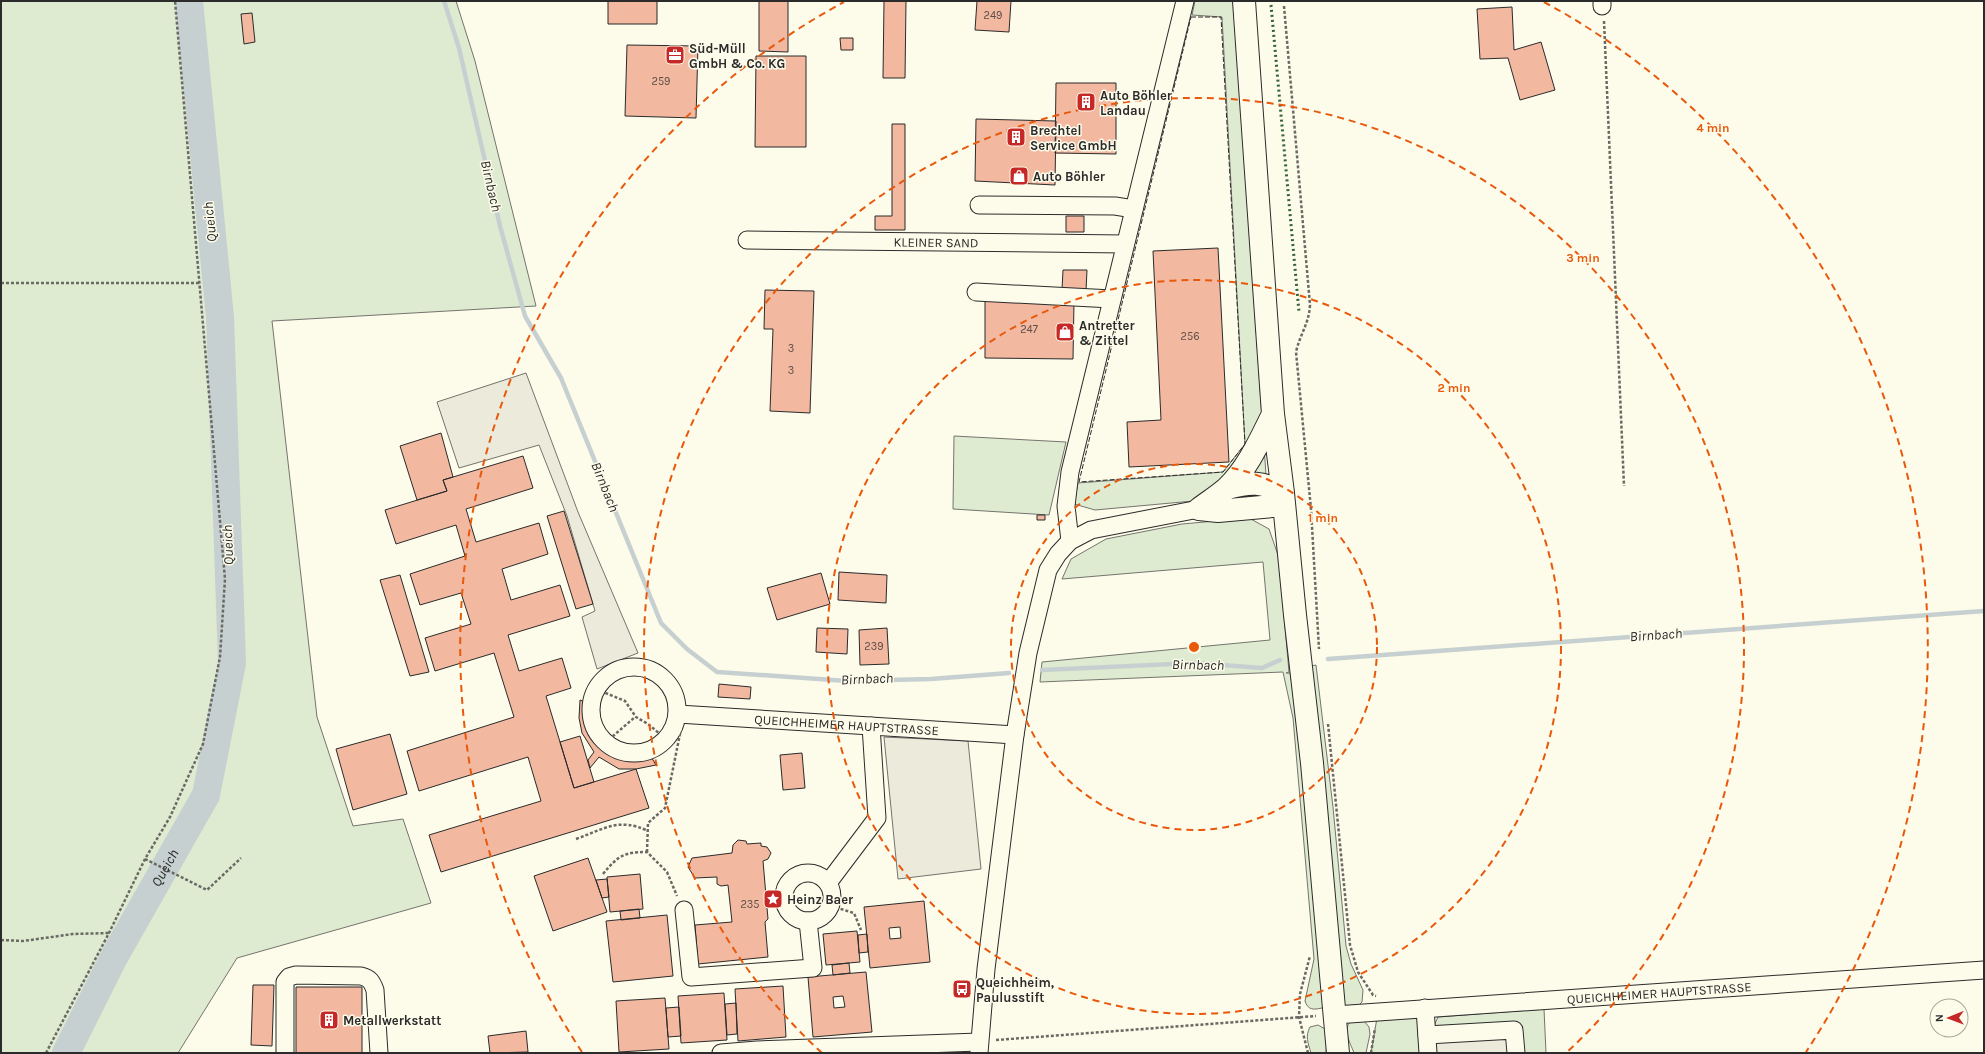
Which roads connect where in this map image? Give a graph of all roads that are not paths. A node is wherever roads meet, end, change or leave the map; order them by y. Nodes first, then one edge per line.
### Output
1 (1185, 1) edge
2 (1244, 1) edge
3 (979, 205) dead end
4 (1134, 209) junction
5 (747, 240) dead end
6 (1125, 244) junction
7 (976, 292) dead end
8 (1112, 299) junction
9 (1272, 414) junction
10 (1227, 488) junction
11 (1284, 499) junction
12 (1199, 509) junction
13 (1070, 541) junction
14 (681, 714) junction
15 (871, 726) junction
16 (1015, 735) junction
17 (828, 884) junction
18 (684, 910) road end
19 (808, 921) junction
20 (1984, 970) edge
21 (1426, 1008) junction
22 (1334, 1015) junction
23 (979, 1047) edge
24 (1430, 1048) edge
25 (757, 1051) edge
26 (285, 1053) edge
27 (379, 1053) edge
28 (720, 1053) edge
29 (1338, 1053) edge
30 (1516, 1053) edge

1 - 4 street
2 - 9 main road
3 - 4 street
4 - 6 street
5 - 6 street, KLEINER SAND
6 - 8 street
7 - 8 street
8 - 13 street
9 - 10 main road
9 - 11 main road
10 - 11 main road
10 - 12 main road
11 - 12 main road
11 - 22 main road
12 - 13 street
13 - 16 street
14 - 14 street
14 - 15 street, QUEICHHEIMER HAUPTSTRASSE
15 - 16 street, QUEICHHEIMER HAUPTSTRASSE
15 - 17 street
16 - 23 street
17 - 19 street
17 - 19 street
18 - 19 street
20 - 21 street, QUEICHHEIMER HAUPTSTRASSE
21 - 22 street, QUEICHHEIMER HAUPTSTRASSE
21 - 24 street
22 - 29 main road
23 - 25 street
24 - 30 street
25 - 28 street
26 - 27 street

